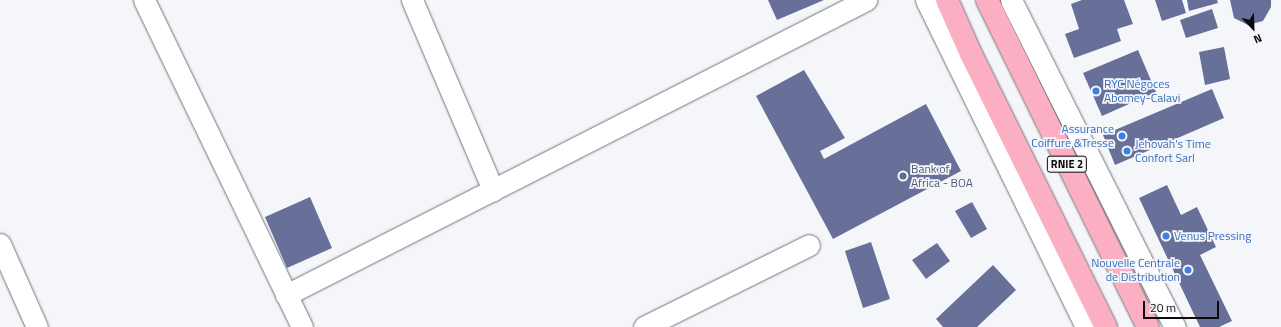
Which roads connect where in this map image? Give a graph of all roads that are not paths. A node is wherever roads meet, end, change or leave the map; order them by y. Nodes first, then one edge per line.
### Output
1 (144, 0) edge
2 (412, 0) edge
3 (866, 0) edge
4 (926, 0) edge
5 (947, 0) edge
6 (987, 0) edge
7 (1011, 0) edge
8 (493, 190) junction
9 (0, 244) edge
10 (809, 245) dead end
11 (286, 295) junction
12 (37, 327) edge
13 (302, 327) edge
14 (644, 327) edge
15 (1086, 327) edge
16 (1106, 327) edge
17 (1148, 327) edge
18 (1175, 327) edge

1 - 11 street
2 - 8 street
3 - 8 street
4 - 15 street
5 - 16 highway, RNIE 2 / RNIE 2
6 - 17 highway, RNIE 2 / RNIE 2
7 - 18 street
8 - 11 street
9 - 12 street
10 - 14 street
11 - 13 street

